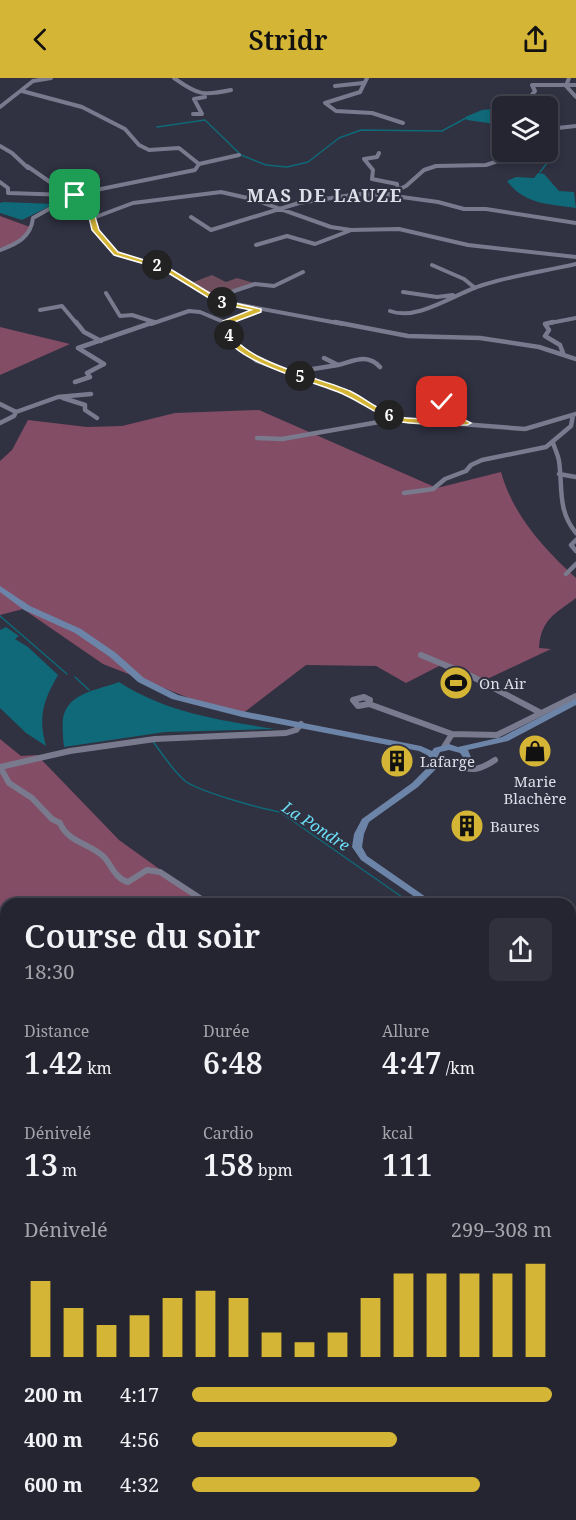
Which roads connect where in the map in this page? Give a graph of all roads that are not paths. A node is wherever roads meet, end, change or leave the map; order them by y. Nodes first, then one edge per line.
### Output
1 (51, 78) edge
2 (174, 78) edge
3 (368, 78) edge
4 (569, 78) edge
5 (32, 79) edge
6 (363, 83) junction
7 (576, 85) edge
8 (335, 86) dead end
9 (566, 86) junction
10 (231, 90) dead end
11 (22, 91) junction
12 (207, 95) junction
13 (531, 96) edge
14 (576, 97) edge
15 (0, 107) edge
16 (193, 114) dead end
17 (403, 123) dead end
18 (576, 126) edge
19 (558, 128) edge
20 (0, 146) edge
21 (380, 153) dead end
22 (239, 155) dead end
23 (495, 162) edge
24 (199, 164) junction
25 (0, 182) edge
26 (398, 191) junction
27 (8, 193) junction
28 (72, 194) junction
29 (3, 195) dead end
30 (387, 195) junction
31 (276, 208) junction
32 (191, 217) dead end
33 (93, 218) junction
34 (576, 223) edge
35 (351, 230) junction
36 (256, 245) dead end
37 (0, 250) edge
38 (576, 257) edge
39 (576, 264) edge
40 (432, 265) dead end
41 (303, 273) dead end
42 (475, 288) junction
43 (403, 292) dead end
44 (106, 293) dead end
45 (460, 294) junction
46 (213, 298) junction
47 (40, 310) dead end
48 (258, 310) junction
49 (390, 311) dead end
50 (576, 318) edge
51 (154, 322) junction
52 (226, 323) junction
53 (100, 341) junction
54 (563, 353) junction
55 (324, 358) dead end
56 (576, 360) edge
57 (338, 365) junction
58 (380, 367) dead end
59 (291, 372) junction
60 (75, 382) dead end
61 (441, 387) dead end
62 (91, 394) dead end
63 (62, 398) junction
64 (0, 404) edge
65 (16, 412) junction
66 (574, 414) edge
67 (97, 417) dead end
68 (396, 419) junction
69 (0, 423) edge
70 (467, 423) junction
71 (257, 438) dead end
72 (553, 443) junction
73 (559, 474) junction
74 (576, 477) edge
75 (404, 493) dead end
76 (576, 533) edge
77 (576, 540) edge
78 (576, 551) edge
79 (576, 564) edge
80 (566, 574) dead end
81 (0, 588) edge
82 (421, 655) dead end
83 (576, 696) edge
84 (576, 702) edge
85 (369, 705) dead end
86 (576, 709) edge
87 (541, 713) junction
88 (298, 724) junction
89 (450, 744) junction
90 (401, 745) junction
91 (467, 757) junction
92 (495, 760) dead end
93 (439, 761) junction
94 (459, 765) junction
95 (0, 767) edge
96 (200, 898) edge
97 (422, 898) edge

1 - 5 street
2 - 12 street
3 - 6 street
4 - 9 street
5 - 11 street
6 - 8 street
6 - 17 street
7 - 9 street
9 - 13 street
9 - 14 street
10 - 12 street
11 - 15 street
11 - 24 street
12 - 16 street
18 - 19 street
20 - 28 street
21 - 26 street
22 - 24 street
23 - 26 street
24 - 28 street
25 - 27 street
26 - 30 street
27 - 28 street
27 - 29 street
28 - 33 street
28 - 37 street
30 - 31 street
30 - 34 street
31 - 32 street
31 - 33 street
31 - 35 street
33 - 46 street
35 - 36 street
35 - 38 street
39 - 42 street
40 - 42 street
41 - 46 street
42 - 45 street
43 - 45 street
44 - 51 street
45 - 49 street
46 - 48 street
47 - 53 street
48 - 52 street
48 - 54 street
50 - 54 street
51 - 52 street
51 - 53 street
52 - 59 street
53 - 60 street
54 - 56 street
55 - 57 street
57 - 58 street
57 - 59 street
59 - 68 street
61 - 70 street
62 - 63 street
63 - 65 street
63 - 67 street
64 - 65 street
65 - 69 street
66 - 70 street
66 - 72 street
68 - 70 street
68 - 71 street
72 - 73 street
72 - 75 street
73 - 74 street
73 - 76 street
77 - 78 street
79 - 80 street
81 - 88 main road
82 - 87 street
83 - 87 street
84 - 89 main road
85 - 89 street
86 - 91 main road
87 - 89 street
88 - 90 main road
88 - 95 street
89 - 90 main road
89 - 91 main road
89 - 93 main road
90 - 93 main road
91 - 94 main road
92 - 94 street
93 - 94 main road
93 - 97 main road
95 - 96 street

